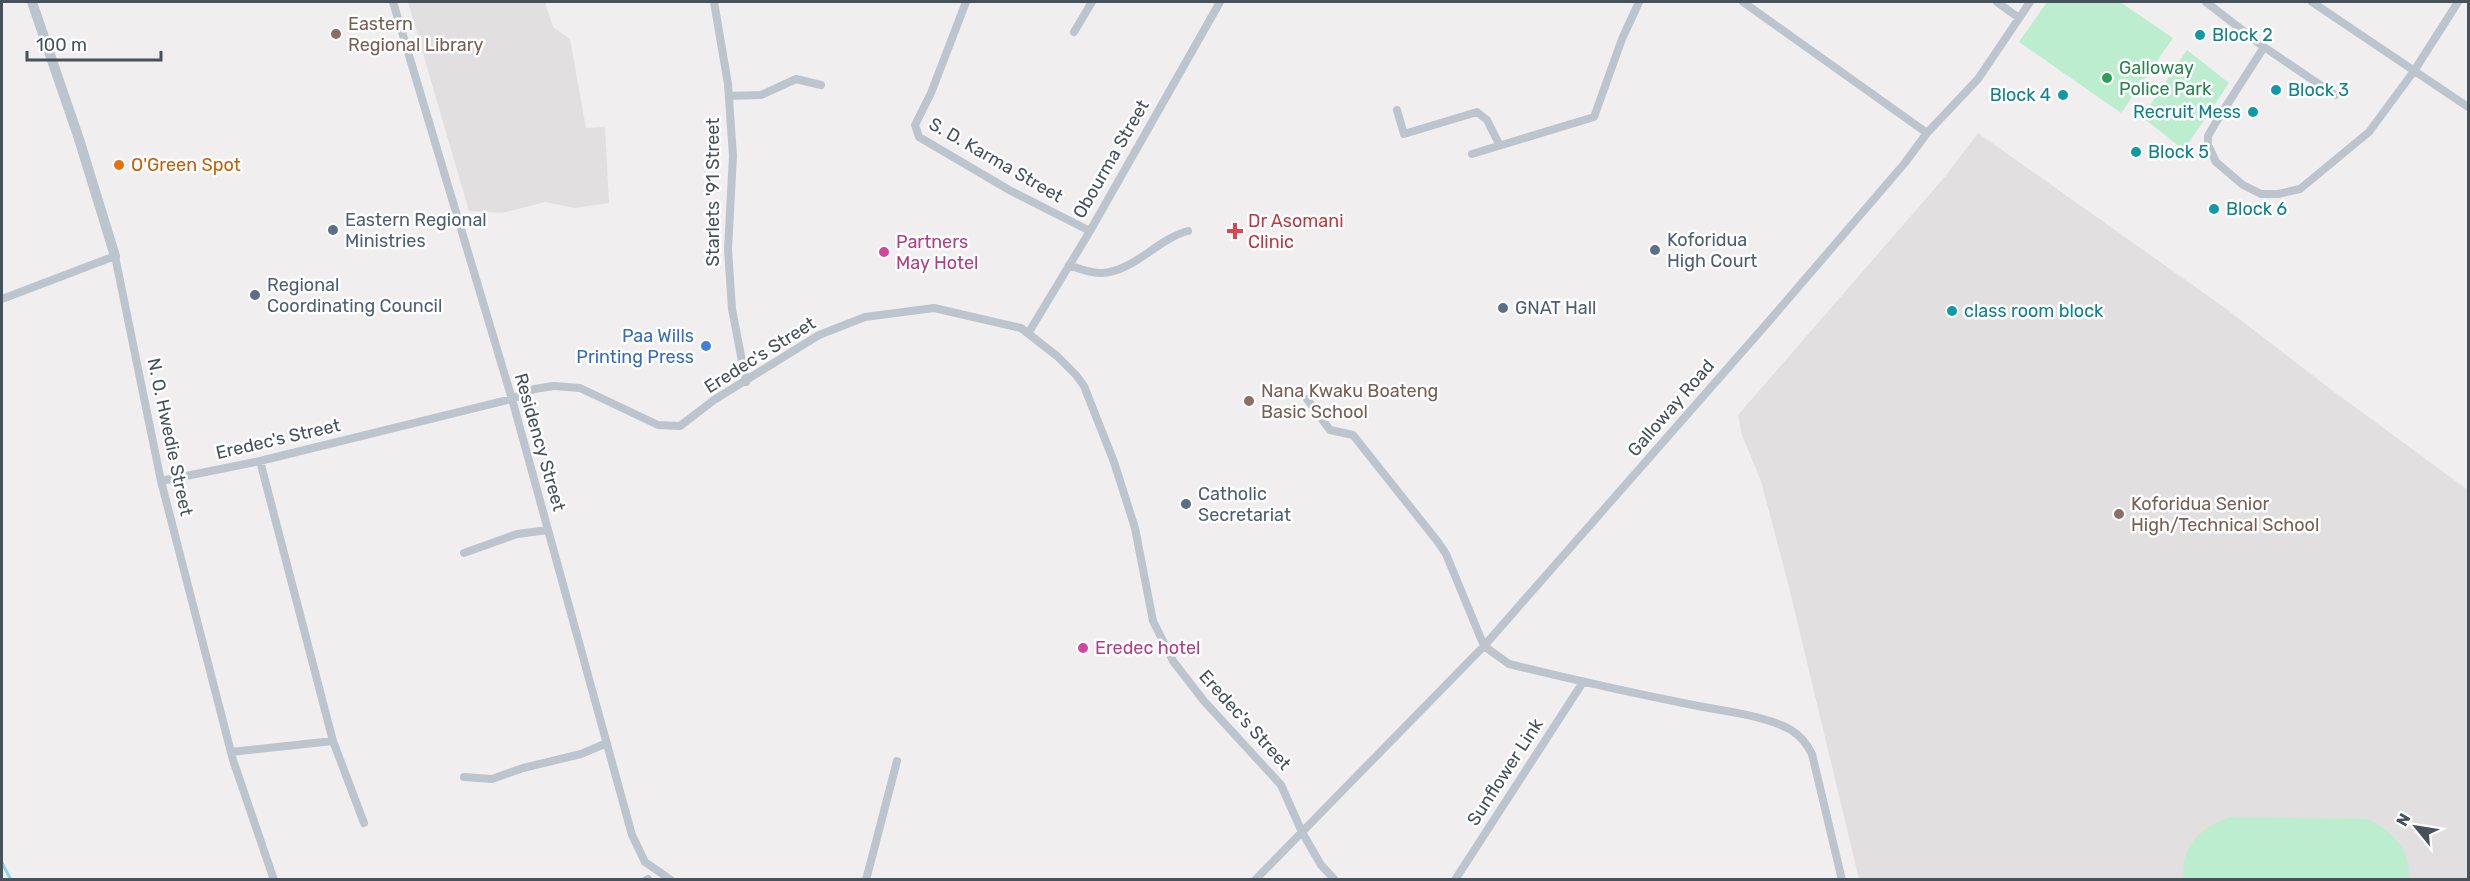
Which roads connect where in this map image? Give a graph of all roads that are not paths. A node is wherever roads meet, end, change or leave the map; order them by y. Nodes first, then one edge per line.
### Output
1 (32, 2) edge
2 (393, 2) edge
3 (714, 2) edge
4 (966, 2) edge
5 (1092, 2) edge
6 (1220, 2) edge
7 (1639, 2) edge
8 (1743, 2) edge
9 (1997, 2) edge
10 (2030, 2) edge
11 (2206, 2) edge
12 (2313, 2) edge
13 (2458, 2) edge
14 (2019, 18) junction
15 (1074, 32) dead end
16 (2264, 47) junction
17 (2414, 71) junction
18 (821, 85) dead end
19 (2335, 95) dead end
20 (729, 96) junction
21 (2469, 107) edge
22 (1397, 110) dead end
23 (1927, 133) junction
24 (1499, 144) junction
25 (1472, 154) dead end
26 (1090, 231) junction
27 (1188, 231) dead end
28 (115, 256) junction
29 (1069, 266) junction
30 (2, 299) edge
31 (1029, 332) junction
32 (746, 382) junction
33 (512, 399) junction
34 (1307, 399) dead end
35 (260, 462) junction
36 (161, 481) junction
37 (548, 530) junction
38 (464, 553) dead end
39 (1484, 646) junction
40 (1583, 682) junction
41 (333, 741) junction
42 (607, 743) junction
43 (231, 752) junction
44 (897, 762) dead end
45 (464, 777) dead end
46 (364, 823) dead end
47 (1302, 832) junction
48 (274, 879) edge
49 (671, 879) edge
50 (866, 879) edge
51 (1255, 879) edge
52 (1335, 879) edge
53 (1455, 879) edge
54 (1842, 879) edge

1 - 28 street, N. O. Hwedie Street
2 - 33 street, Residency Street
3 - 20 street, Starlets '91 Street
4 - 26 street, S. D. Karma Street
5 - 15 street
6 - 26 street, Obourma Street
7 - 24 street
8 - 23 street
9 - 14 street
10 - 14 street, Galloway Road
11 - 16 street
12 - 17 street
13 - 17 street
14 - 23 street, Galloway Road
16 - 17 street
16 - 19 street
17 - 21 street
18 - 20 street
20 - 32 street, Starlets '91 Street
22 - 24 street
23 - 39 street, Galloway Road
24 - 25 street
26 - 29 street, Obourma Street
27 - 29 street
28 - 30 street
28 - 36 street, N. O. Hwedie Street
29 - 31 street, Obourma Street
31 - 32 street, Eredec's Street
31 - 47 street, Eredec's Street
32 - 33 street, Eredec's Street
33 - 35 street, Eredec's Street
33 - 37 street, Residency Street
34 - 39 street
35 - 36 street, Eredec's Street
35 - 41 street
36 - 43 street, N. O. Hwedie Street
37 - 38 street
37 - 42 street, Residency Street
39 - 40 street
39 - 47 street, Galloway Road
40 - 53 street, Sunflower Link
40 - 54 street
41 - 43 street
41 - 46 street
42 - 45 street
42 - 49 street, Residency Street
43 - 48 street, N. O. Hwedie Street
44 - 50 street
47 - 51 street
47 - 52 street, Eredec's Street

